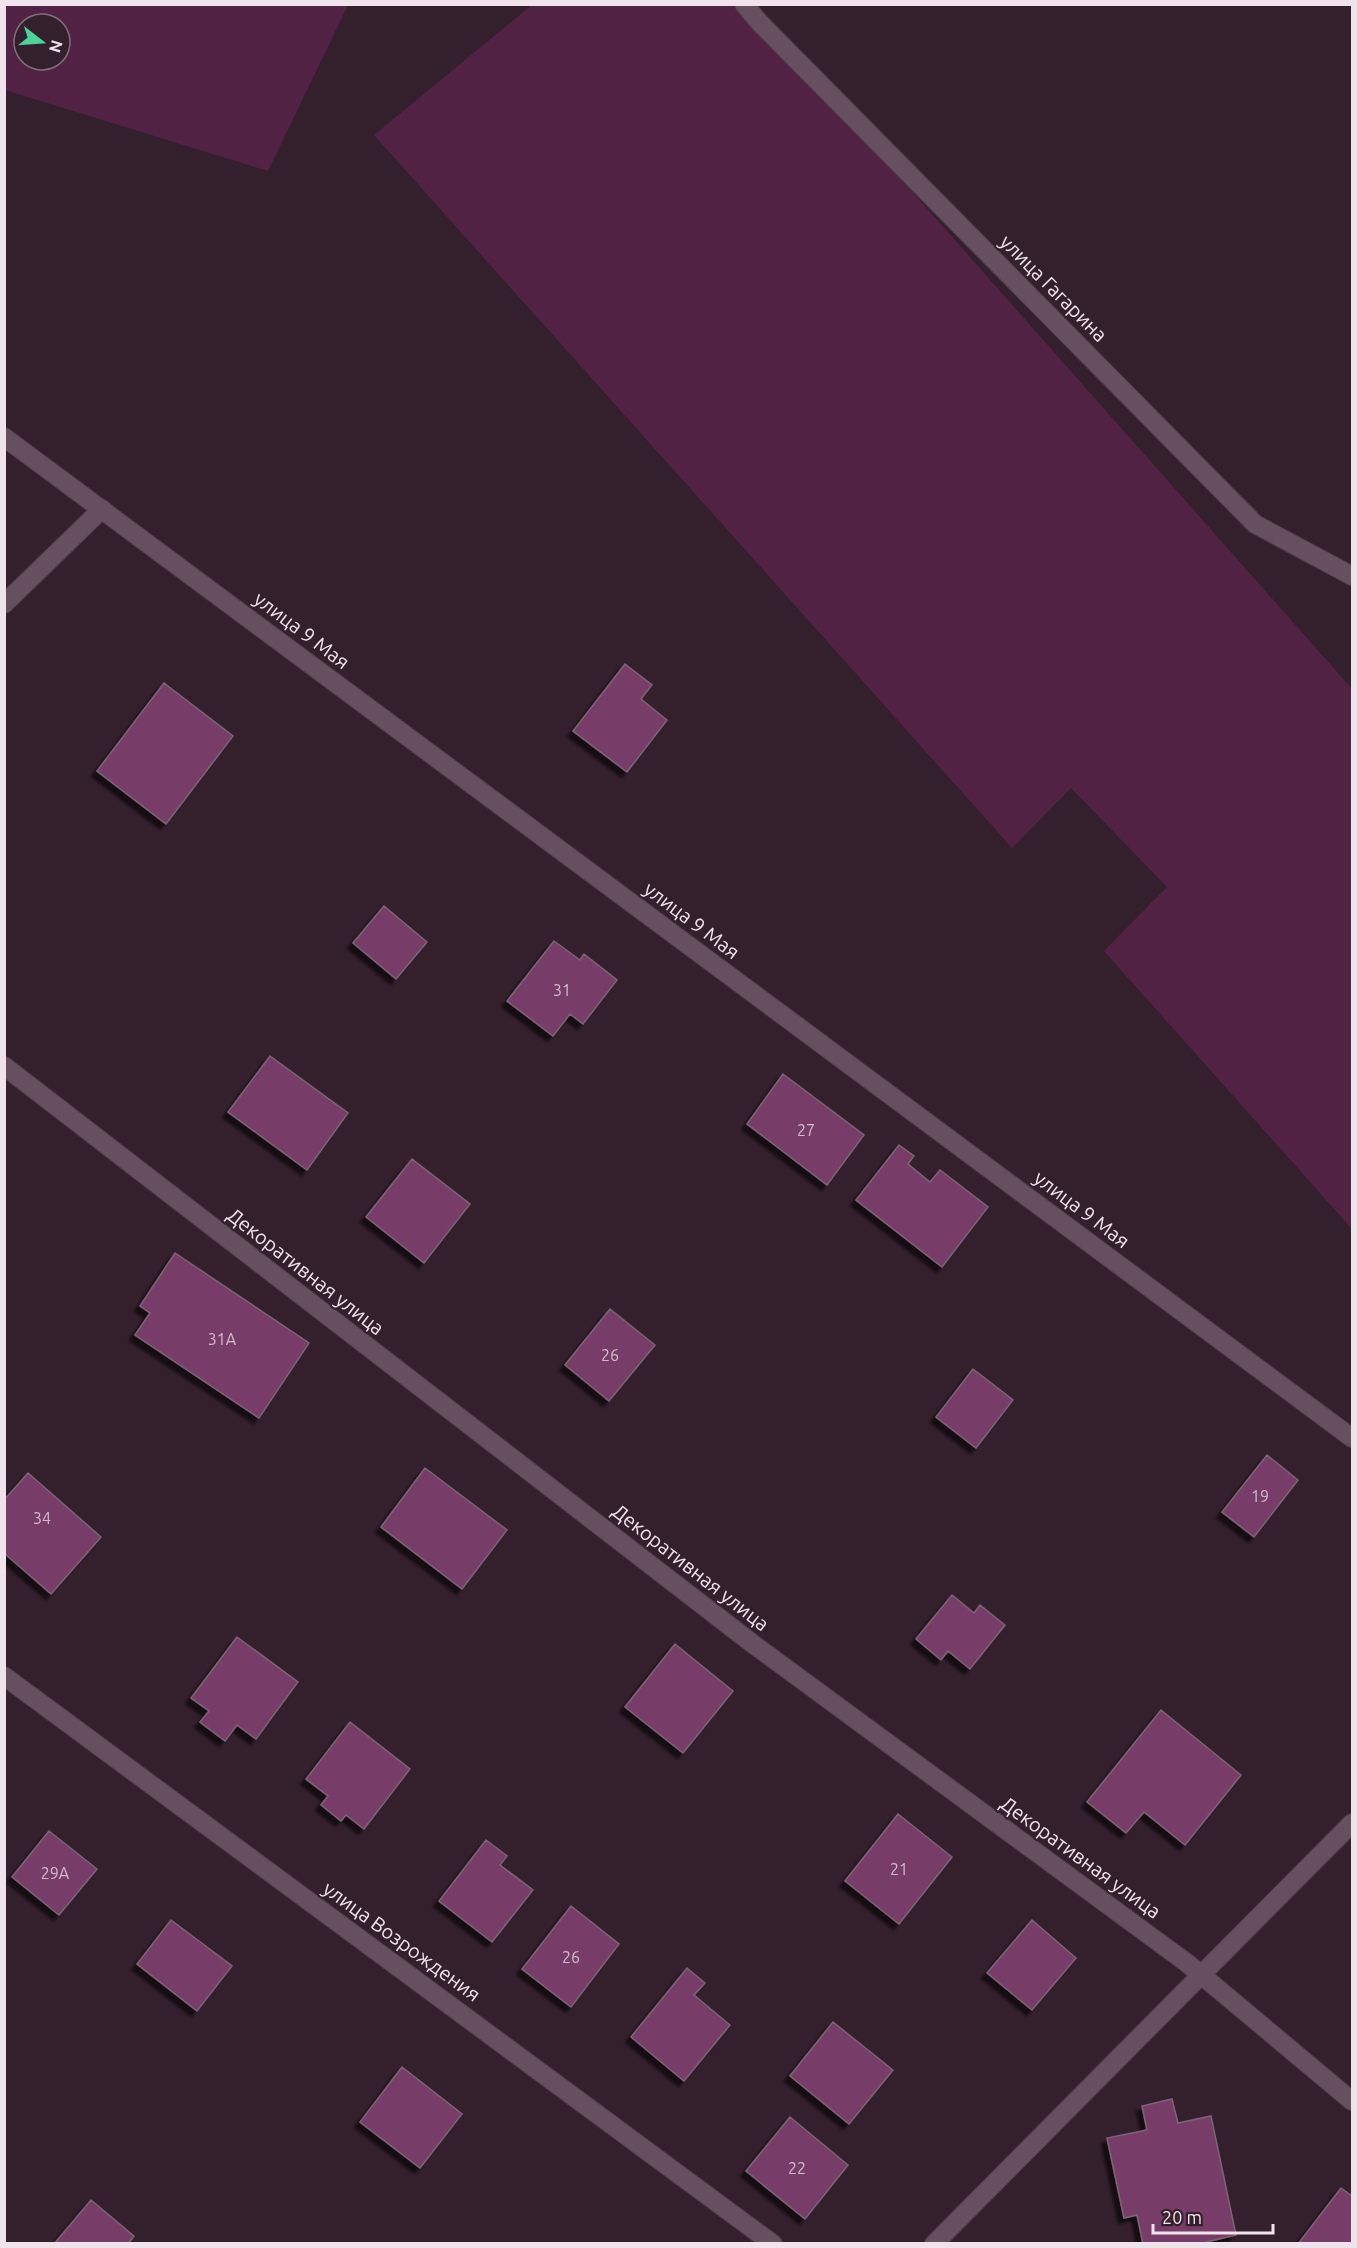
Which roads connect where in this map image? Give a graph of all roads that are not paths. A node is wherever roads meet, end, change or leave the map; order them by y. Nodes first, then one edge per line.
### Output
1 (744, 4) edge
2 (4, 437) edge
3 (102, 509) junction
4 (1353, 576) edge
5 (4, 604) edge
6 (4, 1066) edge
7 (1353, 1438) edge
8 (4, 1676) edge
9 (1353, 1823) edge
10 (1201, 1974) junction
11 (1353, 2101) edge
12 (773, 2244) edge
13 (934, 2244) edge

1 - 4 street, улица Гагарина
2 - 3 street, улица 9 Мая
3 - 5 street
3 - 7 street, улица 9 Мая
6 - 10 street, Декоративная улица
8 - 12 street, улица Возрождения
9 - 10 street
10 - 11 street, Декоративная улица
10 - 13 street

